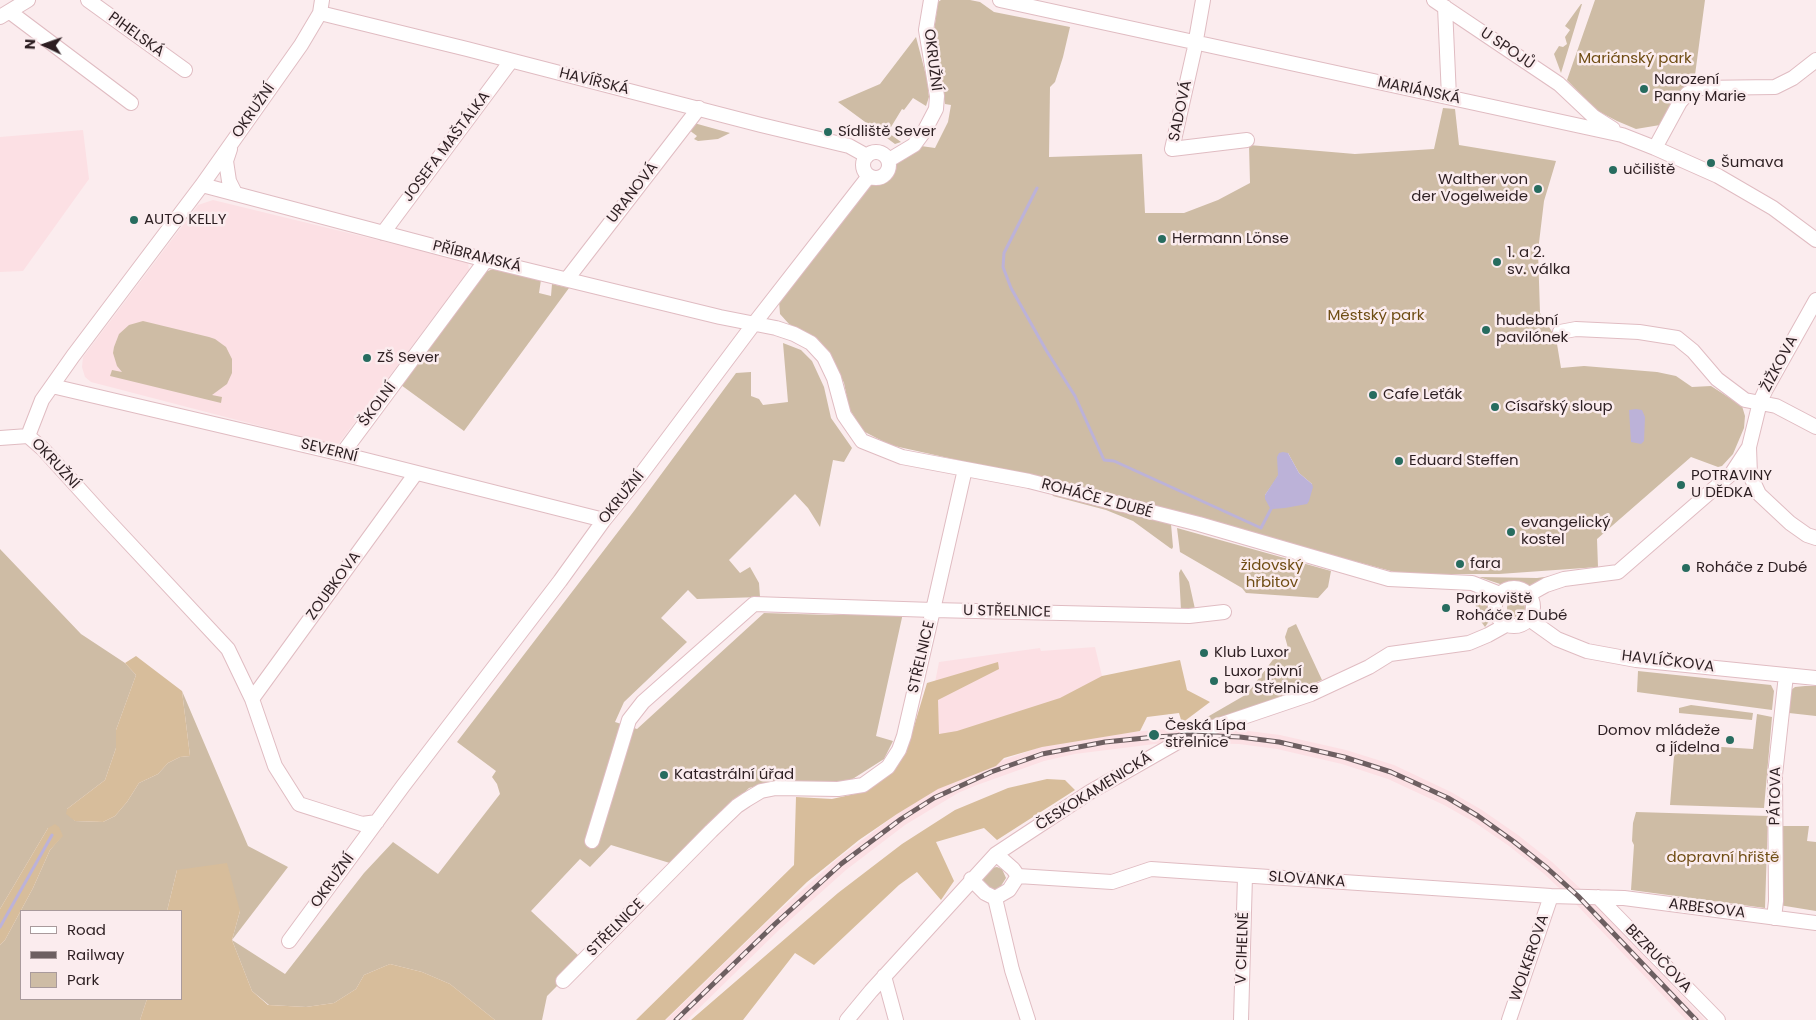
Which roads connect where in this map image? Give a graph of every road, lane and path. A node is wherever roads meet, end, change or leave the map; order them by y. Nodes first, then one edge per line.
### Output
1 (28, 0) edge
2 (88, 0) edge
3 (931, 0) edge
4 (1000, 0) edge
5 (1203, 0) edge
6 (1439, 4) edge
7 (321, 6) edge
8 (5, 15) edge
9 (1195, 43) junction
10 (511, 60) junction
11 (1816, 60) edge
12 (184, 70) dead end
13 (1449, 97) junction
14 (131, 102) dead end
15 (699, 108) junction
16 (1622, 135) junction
17 (1247, 140) dead end
18 (232, 143) junction
19 (1655, 148) junction
20 (867, 156) junction
21 (889, 160) junction
22 (870, 176) junction
23 (202, 185) junction
24 (235, 193) junction
25 (383, 233) junction
26 (1816, 240) edge
27 (486, 260) junction
28 (566, 279) junction
29 (1816, 300) edge
30 (753, 325) junction
31 (1560, 332) dead end
32 (52, 386) junction
33 (1760, 402) junction
34 (1816, 428) edge
35 (28, 436) junction
36 (0, 438) edge
37 (1749, 447) junction
38 (342, 454) junction
39 (965, 469) junction
40 (416, 473) junction
41 (1750, 475) junction
42 (1728, 477) junction
43 (604, 520) junction
44 (1816, 538) edge
45 (1500, 594) junction
46 (1528, 595) junction
47 (933, 610) junction
48 (1224, 612) dead end
49 (1529, 619) junction
50 (1502, 620) junction
51 (1786, 675) junction
52 (1816, 678) edge
53 (252, 699) junction
54 (376, 822) junction
55 (592, 841) dead end
56 (996, 854) junction
57 (1018, 876) junction
58 (1245, 876) junction
59 (971, 880) junction
60 (1551, 896) junction
61 (1598, 897) junction
62 (995, 898) junction
63 (1774, 918) junction
64 (1816, 924) edge
65 (289, 941) dead end
66 (884, 976) junction
67 (563, 980) dead end
68 (847, 1020) edge
69 (896, 1020) edge
70 (1028, 1020) edge
71 (1241, 1020) edge
72 (1510, 1020) edge
73 (1718, 1020) edge

1 - 8 street
2 - 12 street, PIHELSKÁ
3 - 21 street, OKRUŽNÍ
4 - 9 street, MARIÁNSKÁ
5 - 9 street, SADOVÁ
6 - 13 street
6 - 16 street, U SPOJŮ
7 - 10 street, HAVÍŘSKÁ
7 - 18 street, OKRUŽNÍ
8 - 14 street
9 - 13 street, MARIÁNSKÁ
9 - 17 street, SADOVÁ
10 - 15 street, HAVÍŘSKÁ
10 - 25 street, JOSEFA MAŠTÁLKA
11 - 19 street
13 - 16 street, MARIÁNSKÁ
15 - 20 street, HAVÍŘSKÁ
15 - 28 street, URANOVÁ
16 - 19 street, MARIÁNSKÁ
18 - 23 street, OKRUŽNÍ
18 - 24 street
19 - 26 street, MARIÁNSKÁ
20 - 21 street
20 - 22 street
21 - 22 street, OKRUŽNÍ
22 - 30 street, OKRUŽNÍ
23 - 24 street, PŘÍBRAMSKÁ
23 - 32 street, OKRUŽNÍ
24 - 25 street, PŘÍBRAMSKÁ
25 - 27 street, PŘÍBRAMSKÁ
27 - 28 street, PŘÍBRAMSKÁ
27 - 38 street, ŠKOLNÍ
28 - 30 street, PŘÍBRAMSKÁ
29 - 33 street, ŽIŽKOVA
30 - 39 street, ROHÁČE Z DUBÉ
30 - 43 street, OKRUŽNÍ
31 - 33 street
32 - 35 street, OKRUŽNÍ
32 - 38 street, SEVERNÍ
33 - 34 street
33 - 37 street
35 - 36 street
35 - 53 street, OKRUŽNÍ
37 - 41 street
37 - 42 street
38 - 40 street, SEVERNÍ
39 - 45 street, ROHÁČE Z DUBÉ
39 - 47 street
40 - 43 street, SEVERNÍ
40 - 53 street, ZOUBKOVA
41 - 42 street
41 - 44 street
42 - 46 street
43 - 54 street, OKRUŽNÍ
45 - 46 street, ROHÁČE Z DUBÉ
45 - 50 street
46 - 49 street
47 - 48 street, U STŘELNICE
47 - 55 street, STŘELNICE
47 - 67 street, STŘELNICE
49 - 50 street
49 - 51 street, HAVLÍČKOVA
50 - 56 street, ČESKOKAMENICKÁ
51 - 52 street, HAVLÍČKOVA
51 - 63 street, PÁTOVA
53 - 54 street, OKRUŽNÍ
54 - 65 street, OKRUŽNÍ
56 - 57 street
56 - 59 street, ČESKOKAMENICKÁ
57 - 58 street, SLOVANKA
57 - 62 street
58 - 60 street, SLOVANKA
58 - 71 street, V CIHELNĚ
59 - 62 street
59 - 66 street, ČESKOKAMENICKÁ
60 - 61 street, SLOVANKA
60 - 72 street, WOLKEROVA
61 - 63 street, ARBESOVA
61 - 73 street, BEZRUČOVA
62 - 70 street
63 - 64 street, ARBESOVA
66 - 68 street, ČESKOKAMENICKÁ
66 - 69 street

